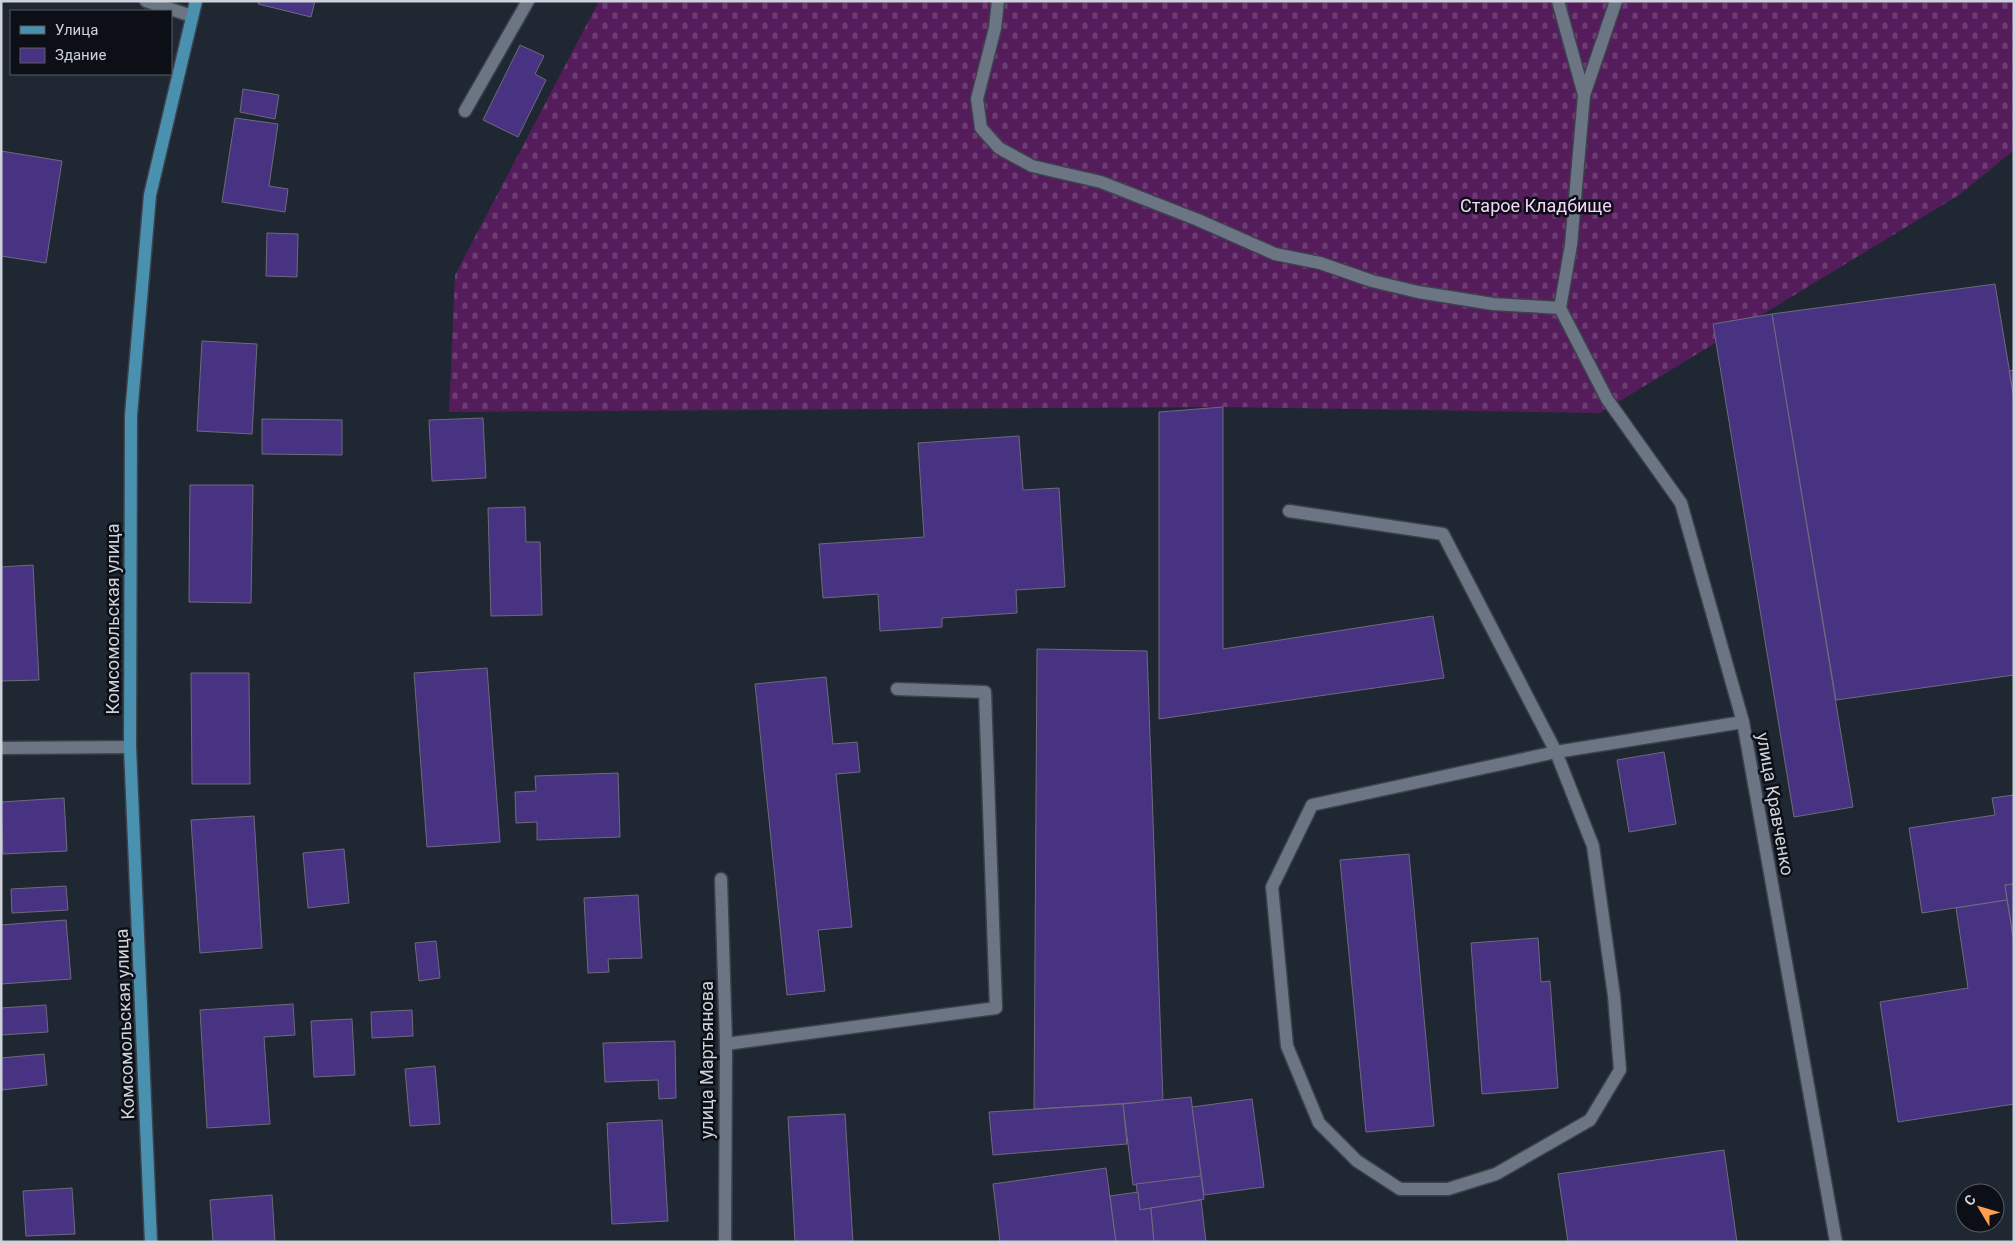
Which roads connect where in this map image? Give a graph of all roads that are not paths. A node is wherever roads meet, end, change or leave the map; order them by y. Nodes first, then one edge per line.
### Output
1 (146, 1) edge
2 (196, 1) edge
3 (528, 1) edge
4 (998, 1) edge
5 (1558, 1) edge
6 (1616, 1) edge
7 (192, 16) junction
8 (1584, 95) junction
9 (465, 111) dead end
10 (1560, 308) junction
11 (1289, 511) dead end
12 (897, 689) dead end
13 (1743, 722) junction
14 (1, 748) edge
15 (130, 748) junction
16 (1556, 752) junction
17 (721, 879) dead end
18 (726, 1044) junction
19 (151, 1242) edge
20 (725, 1242) edge
21 (1836, 1242) edge

1 - 7 street
2 - 7 main road, Комсомольская улица
3 - 9 street
4 - 10 street
5 - 8 street
6 - 8 street
7 - 15 main road, Комсомольская улица
8 - 10 street
10 - 13 street, улица Кравченко
11 - 16 street
12 - 18 street
13 - 16 street
13 - 21 street, улица Кравченко
14 - 15 street
15 - 19 main road, Комсомольская улица
16 - 16 street
17 - 18 street, улица Мартьянова
18 - 20 street, улица Мартьянова

